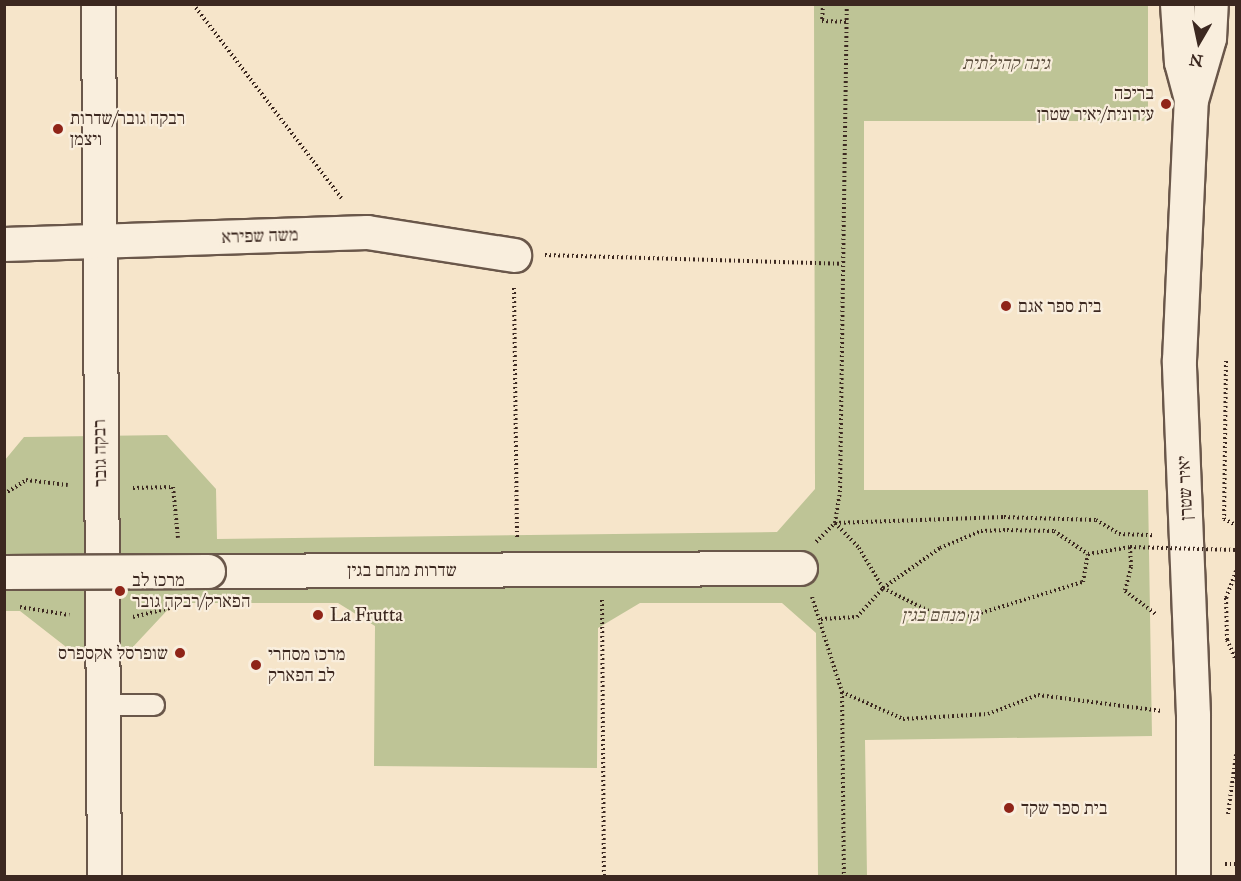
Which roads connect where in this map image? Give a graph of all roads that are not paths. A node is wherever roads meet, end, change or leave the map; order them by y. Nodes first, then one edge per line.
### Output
1 (1176, 4) edge
2 (1211, 4) edge
3 (93, 13) edge
4 (1191, 100) junction
5 (98, 242) junction
6 (4, 244) edge
7 (514, 255) road end
8 (800, 568) road end
9 (4, 572) edge
10 (102, 705) junction
11 (154, 705) dead end
12 (104, 876) edge
13 (1193, 876) edge

1 - 4 street, יאיר שטרן
2 - 4 street, יאיר שטרן
3 - 5 street, רבקה גובר
4 - 13 street, יאיר שטרן
5 - 6 street, משה שפירא
5 - 7 street, משה שפירא
5 - 10 street, רבקה גובר
8 - 9 street, שדרות מנחם בגין, bridge
10 - 11 lane
10 - 12 street, רבקה גובר

